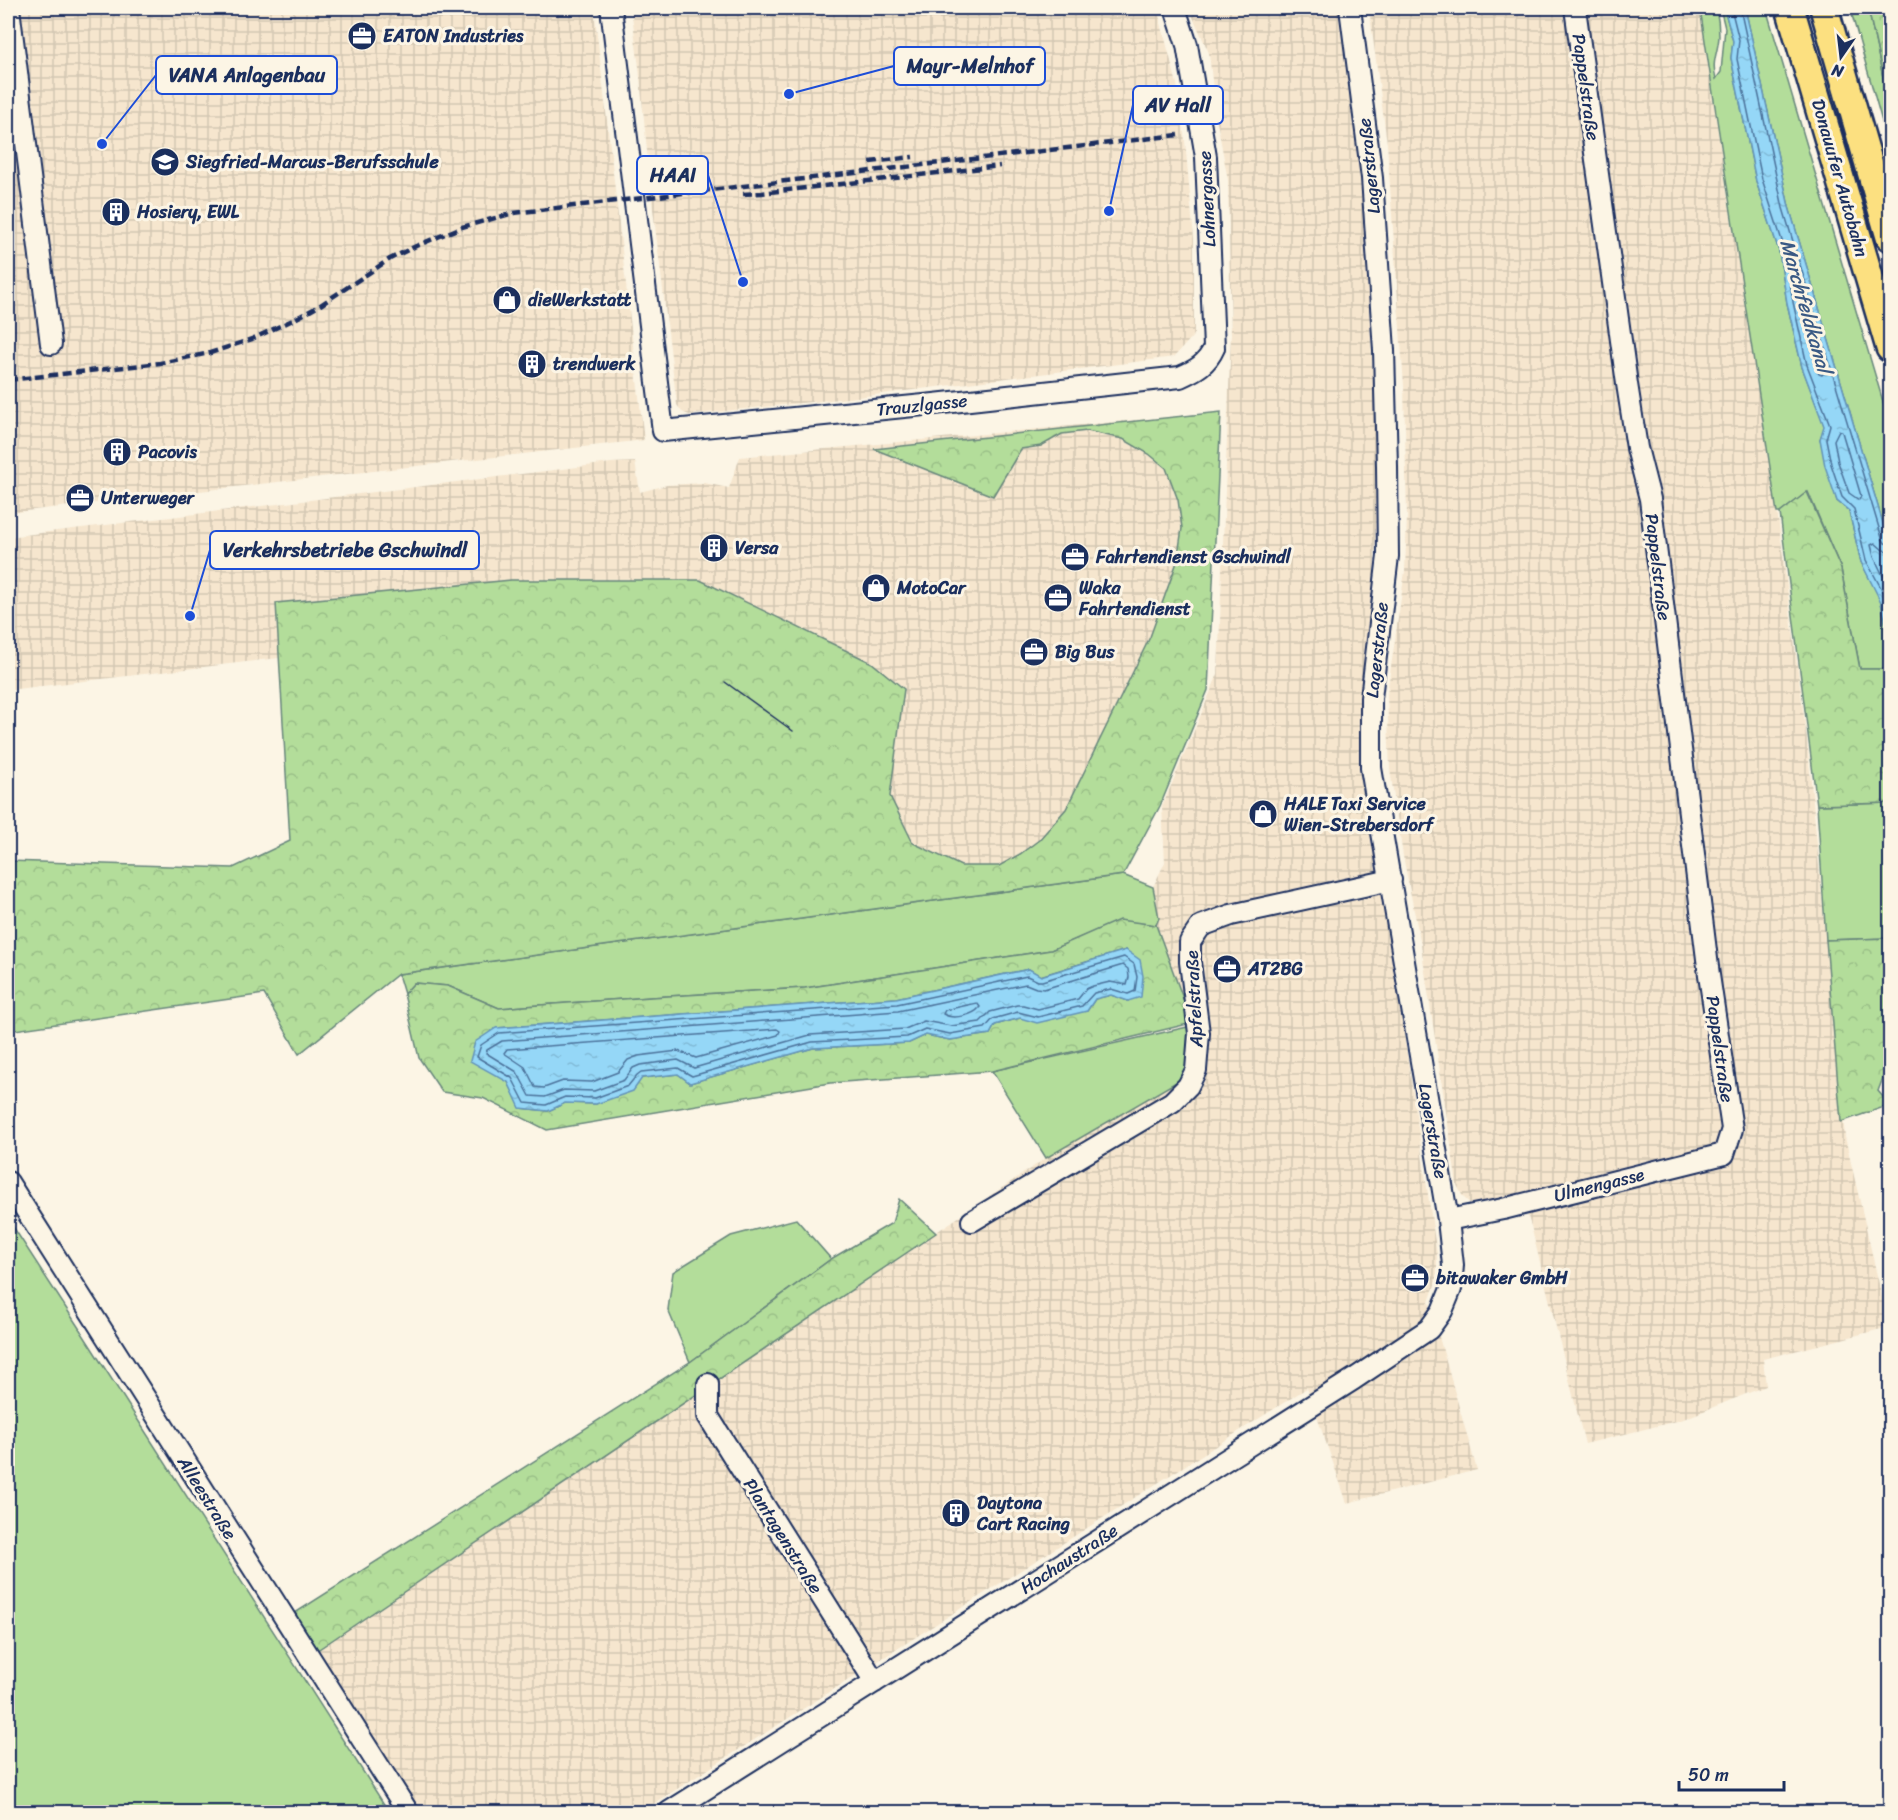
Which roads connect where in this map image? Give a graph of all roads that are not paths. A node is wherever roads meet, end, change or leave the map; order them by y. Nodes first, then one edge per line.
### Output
1 (9, 8) edge
2 (611, 8) edge
3 (1175, 8) edge
4 (1350, 8) edge
5 (1575, 8) edge
6 (1790, 8) edge
7 (1824, 8) edge
8 (1830, 8) edge
9 (1832, 38) junction
10 (1890, 237) edge
11 (51, 344) dead end
12 (1890, 348) edge
13 (1180, 376) joint
14 (1391, 880) junction
15 (1732, 1129) joint
16 (8, 1182) edge
17 (972, 1221) dead end
18 (1448, 1221) junction
19 (1451, 1288) joint
20 (708, 1384) dead end
21 (875, 1682) junction
22 (408, 1812) edge
23 (669, 1812) edge

1 - 11 street
2 - 13 street, Trauzlgasse
3 - 13 street, Lohnergasse
4 - 14 street, Lagerstraße
5 - 15 street, Pappelstraße
6 - 12 highway, Donauufer Autobahn
7 - 9 highway, Donauufer Autobahn
8 - 9 highway
9 - 10 highway, Donauufer Autobahn
14 - 17 street, Apfelstraße
14 - 18 street, Lagerstraße
15 - 18 street, Ulmengasse
16 - 22 street, Alleestraße
18 - 19 street, Lagerstraße
19 - 21 street, Hochaustraße
20 - 21 street, Plantagenstraße
21 - 23 street, Hochaustraße

